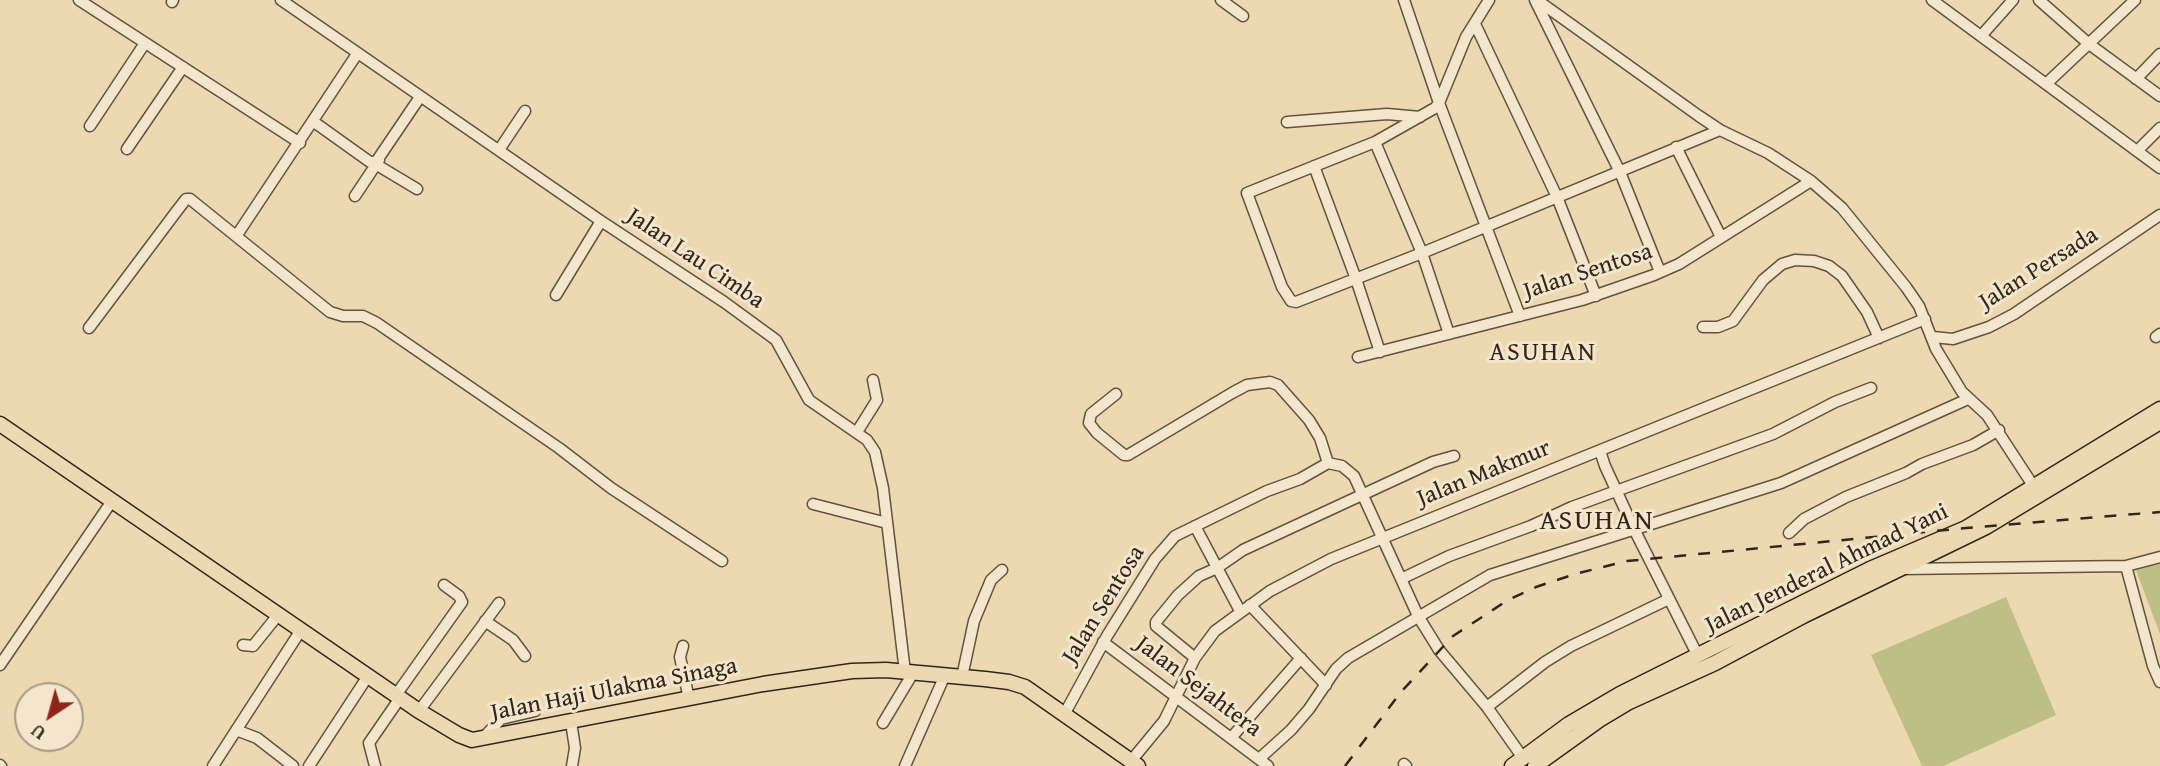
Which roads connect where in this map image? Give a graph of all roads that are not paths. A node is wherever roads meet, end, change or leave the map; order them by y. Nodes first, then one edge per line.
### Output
1 (79, 0) edge
2 (281, 0) edge
3 (1221, 0) edge
4 (1404, 0) edge
5 (1489, 0) edge
6 (1536, 0) edge
7 (1932, 0) edge
8 (2012, 0) edge
9 (2039, 0) edge
10 (2135, 0) edge
11 (1242, 16) dead end
12 (1475, 24) junction
13 (1981, 36) junction
14 (145, 43) junction
15 (2088, 44) junction
16 (357, 54) junction
17 (2160, 54) edge
18 (183, 67) junction
19 (2136, 79) junction
20 (2046, 84) junction
21 (2160, 96) edge
22 (420, 97) junction
23 (1439, 103) junction
24 (524, 111) dead end
25 (1420, 117) junction
26 (314, 122) junction
27 (1287, 122) dead end
28 (90, 126) dead end
29 (2160, 128) edge
30 (1720, 130) junction
31 (1375, 142) junction
32 (300, 143) junction
33 (1676, 147) junction
34 (127, 149) dead end
35 (499, 150) junction
36 (2137, 151) junction
37 (378, 163) junction
38 (1314, 166) junction
39 (2160, 168) edge
40 (1620, 172) junction
41 (1811, 181) junction
42 (418, 188) dead end
43 (355, 196) dead end
44 (1557, 197) junction
45 (2160, 215) edge
46 (601, 221) junction
47 (1487, 226) junction
48 (237, 235) junction
49 (1721, 237) junction
50 (1422, 253) junction
51 (1660, 272) junction
52 (1356, 279) junction
53 (556, 295) dead end
54 (1596, 296) junction
55 (1520, 316) junction
56 (1925, 319) junction
57 (1703, 327) dead end
58 (89, 328) dead end
59 (1449, 334) junction
60 (1933, 337) junction
61 (1879, 338) junction
62 (1380, 352) junction
63 (1358, 357) dead end
64 (873, 380) dead end
65 (1871, 388) dead end
66 (1116, 394) dead end
67 (1968, 399) junction
68 (2155, 418) edge
69 (0, 424) edge
70 (1998, 430) junction
71 (857, 432) junction
72 (1600, 451) junction
73 (1454, 456) dead end
74 (1328, 463) junction
75 (2034, 487) junction
76 (1616, 491) junction
77 (1364, 496) junction
78 (112, 501) junction
79 (813, 504) dead end
80 (887, 523) junction
81 (1195, 526) junction
82 (1634, 529) junction
83 (1789, 533) dead end
84 (1384, 537) junction
85 (2160, 557) edge
86 (722, 561) dead end
87 (2126, 566) junction
88 (1217, 568) junction
89 (1900, 569) junction
90 (1002, 570) dead end
91 (1401, 579) junction
92 (444, 585) dead end
93 (1669, 599) junction
94 (499, 603) dead end
95 (1250, 605) junction
96 (1240, 611) junction
97 (278, 615) junction
98 (1418, 616) junction
99 (485, 621) junction
100 (301, 630) junction
101 (1103, 642) junction
102 (243, 645) dead end
103 (683, 646) dead end
104 (525, 656) dead end
105 (1698, 656) junction
106 (1195, 658) junction
107 (1301, 658) junction
108 (0, 665) edge
109 (909, 672) junction
110 (1673, 674) junction
111 (946, 675) junction
112 (368, 676) junction
113 (962, 677) junction
114 (2160, 682) edge
115 (1326, 685) junction
116 (398, 697) junction
117 (1176, 697) junction
118 (688, 699) junction
119 (1487, 707) junction
120 (419, 711) junction
121 (535, 711) dead end
122 (1065, 713) junction
123 (571, 722) junction
124 (883, 723) dead end
125 (236, 730) junction
126 (1231, 738) junction
127 (482, 739) junction
128 (1263, 762) edge
129 (1523, 763) edge
130 (1135, 764) edge
131 (213, 766) edge
132 (293, 766) edge
133 (309, 766) edge
134 (375, 766) edge
135 (572, 766) edge
136 (905, 766) edge

1 - 14 street
2 - 16 street, Jalan Lau Cimba
3 - 11 street
4 - 23 street
5 - 12 street
6 - 30 street
6 - 40 street
7 - 13 street
8 - 13 street
9 - 15 street
10 - 15 street
12 - 23 street
12 - 44 street
13 - 20 street
14 - 18 street
14 - 28 street
15 - 19 street
15 - 20 street
16 - 22 street, Jalan Lau Cimba
16 - 26 street
17 - 19 street
18 - 32 street
18 - 34 street
19 - 21 street
20 - 36 street
22 - 35 street, Jalan Lau Cimba
22 - 37 street
23 - 25 street
23 - 47 street
24 - 35 street
25 - 27 street
25 - 31 street
26 - 32 street
26 - 37 street
29 - 36 street
30 - 33 street
30 - 41 street
31 - 38 street
31 - 50 street
32 - 48 street
33 - 40 street
33 - 49 street
35 - 46 street, Jalan Lau Cimba
36 - 39 street
37 - 42 street
37 - 43 street
38 - 52 street
38 - 52 street
40 - 44 street
40 - 51 street
41 - 49 street, Jalan Sentosa
41 - 56 street
44 - 47 street
44 - 54 street
45 - 60 street, Jalan Persada
46 - 53 street
46 - 71 street, Jalan Lau Cimba
47 - 50 street
47 - 55 street
48 - 58 street
48 - 86 street
49 - 51 street, Jalan Sentosa
50 - 52 street
50 - 59 street
51 - 54 street, Jalan Sentosa
52 - 62 street
54 - 55 street, Jalan Sentosa
55 - 59 street, Jalan Sentosa
56 - 60 street
56 - 61 street, Jalan Makmur
57 - 61 street
59 - 62 street, Jalan Sentosa
60 - 67 street
61 - 72 street, Jalan Makmur
62 - 63 street, Jalan Sentosa
64 - 71 street
65 - 76 street
66 - 74 street
67 - 70 street
67 - 82 street
68 - 75 main road, Jalan Jenderal Ahmad Yani
68 - 89 main road, Jalan Jenderal Ahmad Yani
69 - 78 main road, Jalan Haji Ulakma Sinaga
70 - 75 street
70 - 83 street
71 - 80 street, Jalan Lau Cimba
72 - 76 street
72 - 84 street, Jalan Makmur
73 - 77 street
74 - 77 street
74 - 81 street, Jalan Sentosa
75 - 105 main road, Jalan Jenderal Ahmad Yani
76 - 82 street
76 - 91 street
77 - 84 street
77 - 88 street
78 - 97 main road, Jalan Haji Ulakma Sinaga
78 - 108 street
79 - 80 street
80 - 109 street, Jalan Lau Cimba
81 - 88 street
81 - 101 street, Jalan Sentosa
82 - 93 street
82 - 98 street
84 - 91 street
84 - 95 street, Jalan Makmur
85 - 87 street
87 - 89 street
87 - 114 street
88 - 96 street
88 - 106 street
89 - 110 main road, Jalan Jenderal Ahmad Yani
90 - 113 street
91 - 98 street
92 - 116 street
93 - 105 street
93 - 119 street
94 - 99 street
95 - 96 street, Jalan Makmur
95 - 107 street
96 - 106 street, Jalan Makmur
97 - 100 main road, Jalan Haji Ulakma Sinaga
97 - 102 street
98 - 115 street
98 - 119 street
99 - 104 street
99 - 120 street
100 - 112 main road, Jalan Haji Ulakma Sinaga
100 - 125 street
101 - 117 street, Jalan Sejahtera
101 - 122 street, Jalan Sentosa
103 - 118 street
105 - 110 main road, Jalan Jenderal Ahmad Yani
106 - 117 street, Jalan Makmur
107 - 115 street
107 - 126 street
109 - 111 main road, Jalan Haji Ulakma Sinaga
109 - 118 main road, Jalan Haji Ulakma Sinaga
109 - 124 street
110 - 129 main road, Jalan Jenderal Ahmad Yani
111 - 113 main road, Jalan Haji Ulakma Sinaga
111 - 136 street
112 - 116 main road, Jalan Haji Ulakma Sinaga
112 - 133 street
113 - 122 main road, Jalan Haji Ulakma Sinaga
115 - 128 street
116 - 120 main road, Jalan Haji Ulakma Sinaga
116 - 134 street
117 - 126 street, Jalan Sejahtera
117 - 130 street, Jalan Makmur
118 - 123 main road, Jalan Haji Ulakma Sinaga
119 - 129 street
120 - 127 main road, Jalan Haji Ulakma Sinaga
121 - 127 street
122 - 130 main road, Jalan Haji Ulakma Sinaga
123 - 127 main road, Jalan Haji Ulakma Sinaga
123 - 135 street
125 - 131 street
125 - 132 street
126 - 128 street, Jalan Sejahtera

